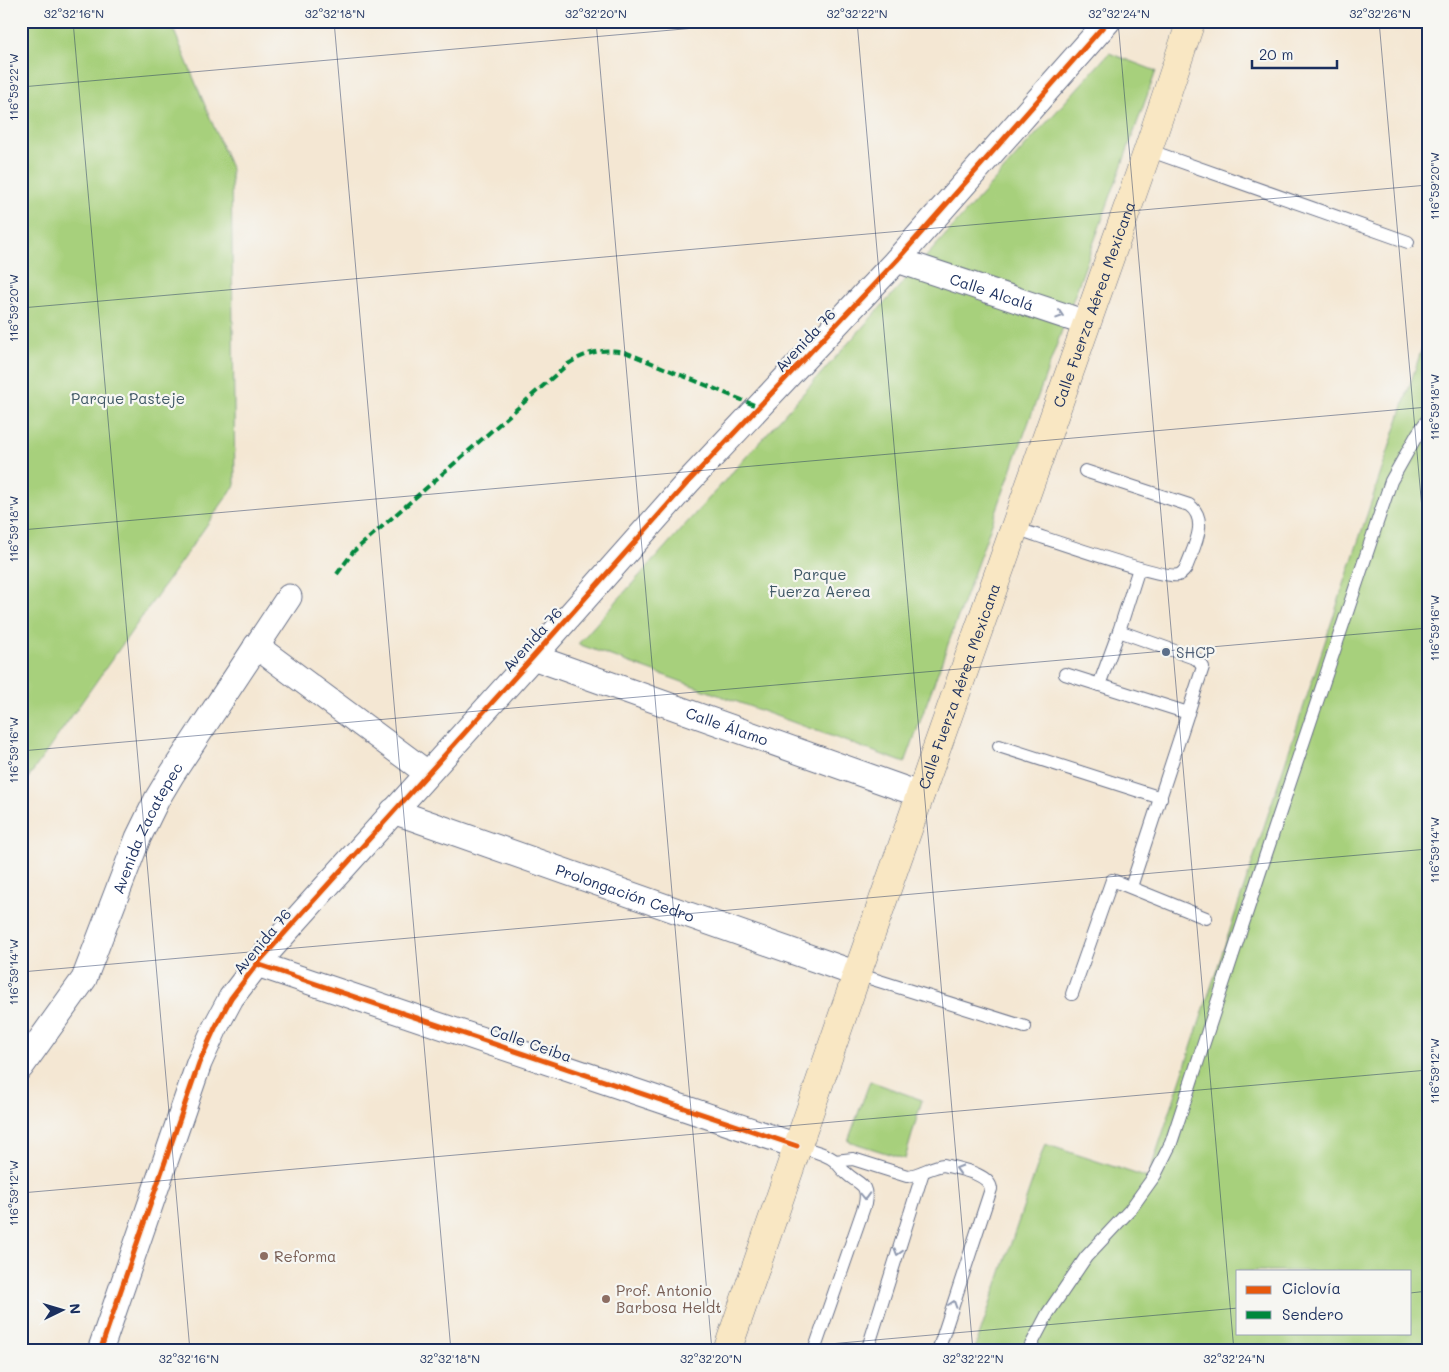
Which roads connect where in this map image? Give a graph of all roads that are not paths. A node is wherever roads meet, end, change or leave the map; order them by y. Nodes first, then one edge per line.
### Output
1 (1108, 21) edge
2 (1191, 21) edge
3 (1148, 150) junction
4 (1408, 242) dead end
5 (897, 260) junction
6 (1086, 324) junction
7 (1428, 419) edge
8 (1085, 471) dead end
9 (1014, 528) junction
10 (1139, 568) junction
11 (289, 597) dead end
12 (1119, 631) junction
13 (256, 646) junction
14 (533, 657) junction
15 (1065, 674) dead end
16 (1099, 685) junction
17 (1188, 713) junction
18 (999, 746) dead end
19 (427, 773) junction
20 (921, 796) junction
21 (1161, 798) junction
22 (392, 811) junction
23 (1131, 887) junction
24 (1206, 918) dead end
25 (257, 964) junction
26 (857, 974) junction
27 (1072, 994) dead end
28 (1025, 1027) dead end
29 (21, 1067) edge
30 (798, 1146) junction
31 (834, 1161) junction
32 (923, 1172) junction
33 (100, 1351) edge
34 (727, 1351) edge
35 (814, 1351) edge
36 (867, 1351) edge
37 (938, 1351) edge
38 (1028, 1351) edge

1 - 5 street, Avenida 76
2 - 3 main road, Calle Fuerza Aérea Mexicana
3 - 4 lane
3 - 6 main road, Calle Fuerza Aérea Mexicana
5 -> 6 street, Calle Alcalá
5 - 14 street, Avenida 76
6 - 9 main road, Calle Fuerza Aérea Mexicana
7 - 38 lane
8 - 10 lane
9 - 10 lane
9 - 20 main road, Calle Fuerza Aérea Mexicana
10 - 12 lane
11 - 13 street, Avenida Zacatepec
12 - 16 lane
12 - 17 lane
13 - 19 street
13 - 29 street, Avenida Zacatepec
14 - 19 street, Avenida 76
14 - 20 street, Calle Álamo
15 - 16 lane
16 - 17 lane
17 - 21 lane
18 - 21 lane
19 - 22 street, Avenida 76
20 - 26 main road, Calle Fuerza Aérea Mexicana
21 - 23 lane
22 - 25 street, Avenida 76
22 - 26 street, Prolongación Cedro
23 - 24 lane
23 - 27 lane
25 - 30 street, Calle Ceiba
25 - 33 street, Avenida 76
26 - 28 lane
26 - 30 main road, Calle Fuerza Aérea Mexicana
30 - 31 lane
30 - 34 main road, Calle Fuerza Aérea Mexicana
31 - 32 lane
31 -> 35 lane
32 -> 36 lane
37 -> 32 lane

